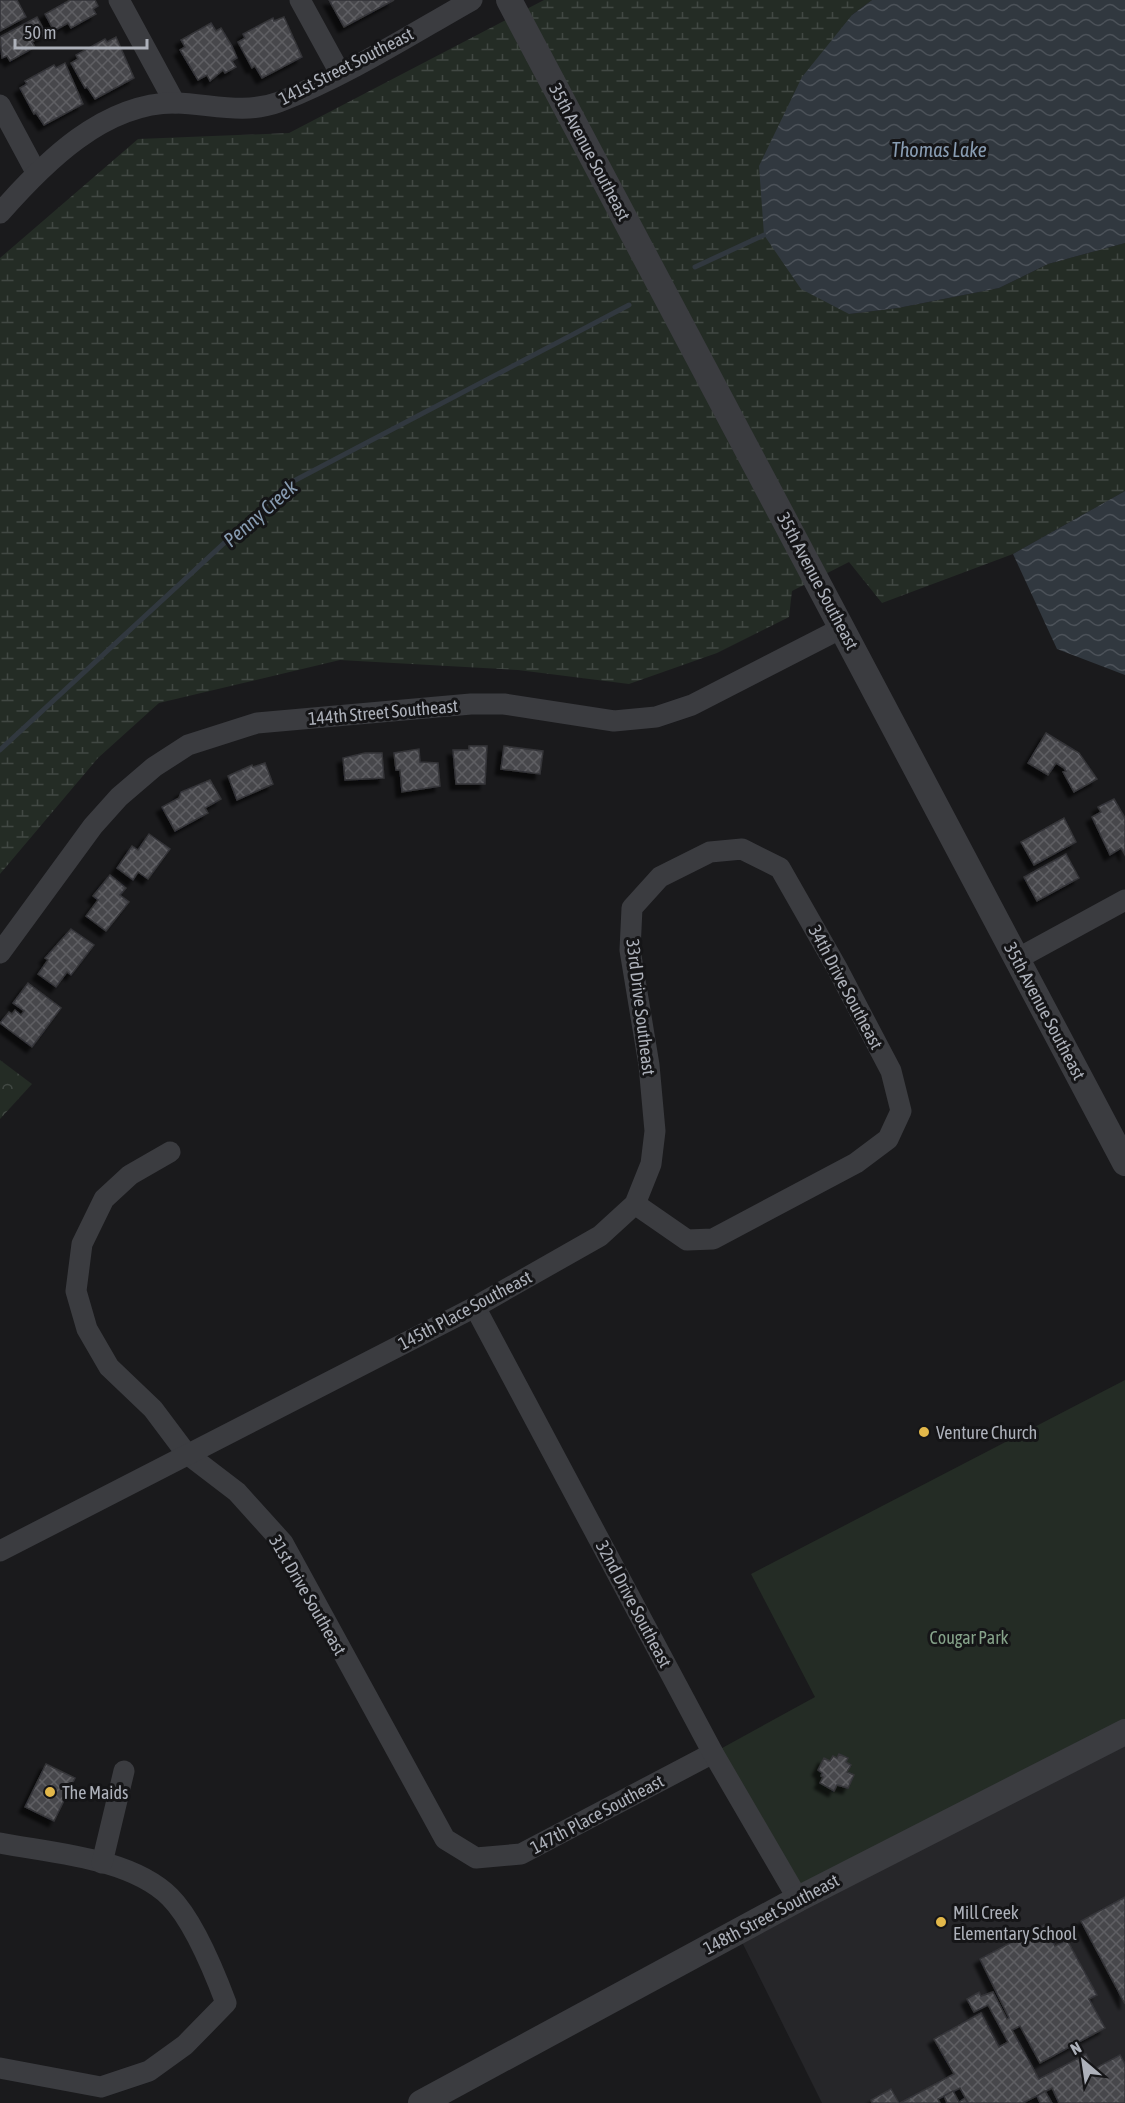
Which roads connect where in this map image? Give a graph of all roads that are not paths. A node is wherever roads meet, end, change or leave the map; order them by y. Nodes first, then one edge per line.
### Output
1 (119, 0) edge
2 (300, 0) edge
3 (472, 0) edge
4 (509, 0) edge
5 (340, 73) junction
6 (175, 103) junction
7 (0, 105) edge
8 (36, 172) junction
9 (0, 213) edge
10 (842, 628) junction
11 (780, 868) joint
12 (1125, 900) edge
13 (0, 953) edge
14 (1017, 959) junction
15 (170, 1152) dead end
16 (1125, 1163) edge
17 (635, 1204) junction
18 (475, 1307) junction
19 (186, 1453) junction
20 (0, 1551) edge
21 (1125, 1732) edge
22 (713, 1753) junction
23 (124, 1771) dead end
24 (0, 1843) edge
25 (476, 1858) joint
26 (102, 1863) junction
27 (798, 1899) junction
28 (0, 2068) edge
29 (421, 2103) edge

1 - 6 street
2 - 5 street
3 - 5 street, 141st Street Southeast
4 - 10 street, 35th Avenue Southeast
5 - 6 street, 141st Street Southeast
6 - 8 street, 141st Street Southeast
7 - 8 street
8 - 9 street, 141st Street Southeast
10 - 13 street, 144th Street Southeast
10 - 14 street, 35th Avenue Southeast
11 - 17 street, 33rd Drive Southeast
11 - 17 street, 34th Drive Southeast
12 - 14 street
14 - 16 street, 35th Avenue Southeast
15 - 19 street, 31st Drive Southeast
17 - 18 street, 145th Place Southeast
18 - 19 street, 145th Place Southeast
18 - 22 street, 32nd Drive Southeast
19 - 20 street, 145th Place Southeast
19 - 25 street, 31st Drive Southeast
21 - 27 street, 148th Street Southeast
22 - 25 street, 147th Place Southeast
22 - 27 street, 32nd Drive Southeast
23 - 26 street
24 - 26 street
26 - 28 street
27 - 29 street, 148th Street Southeast

